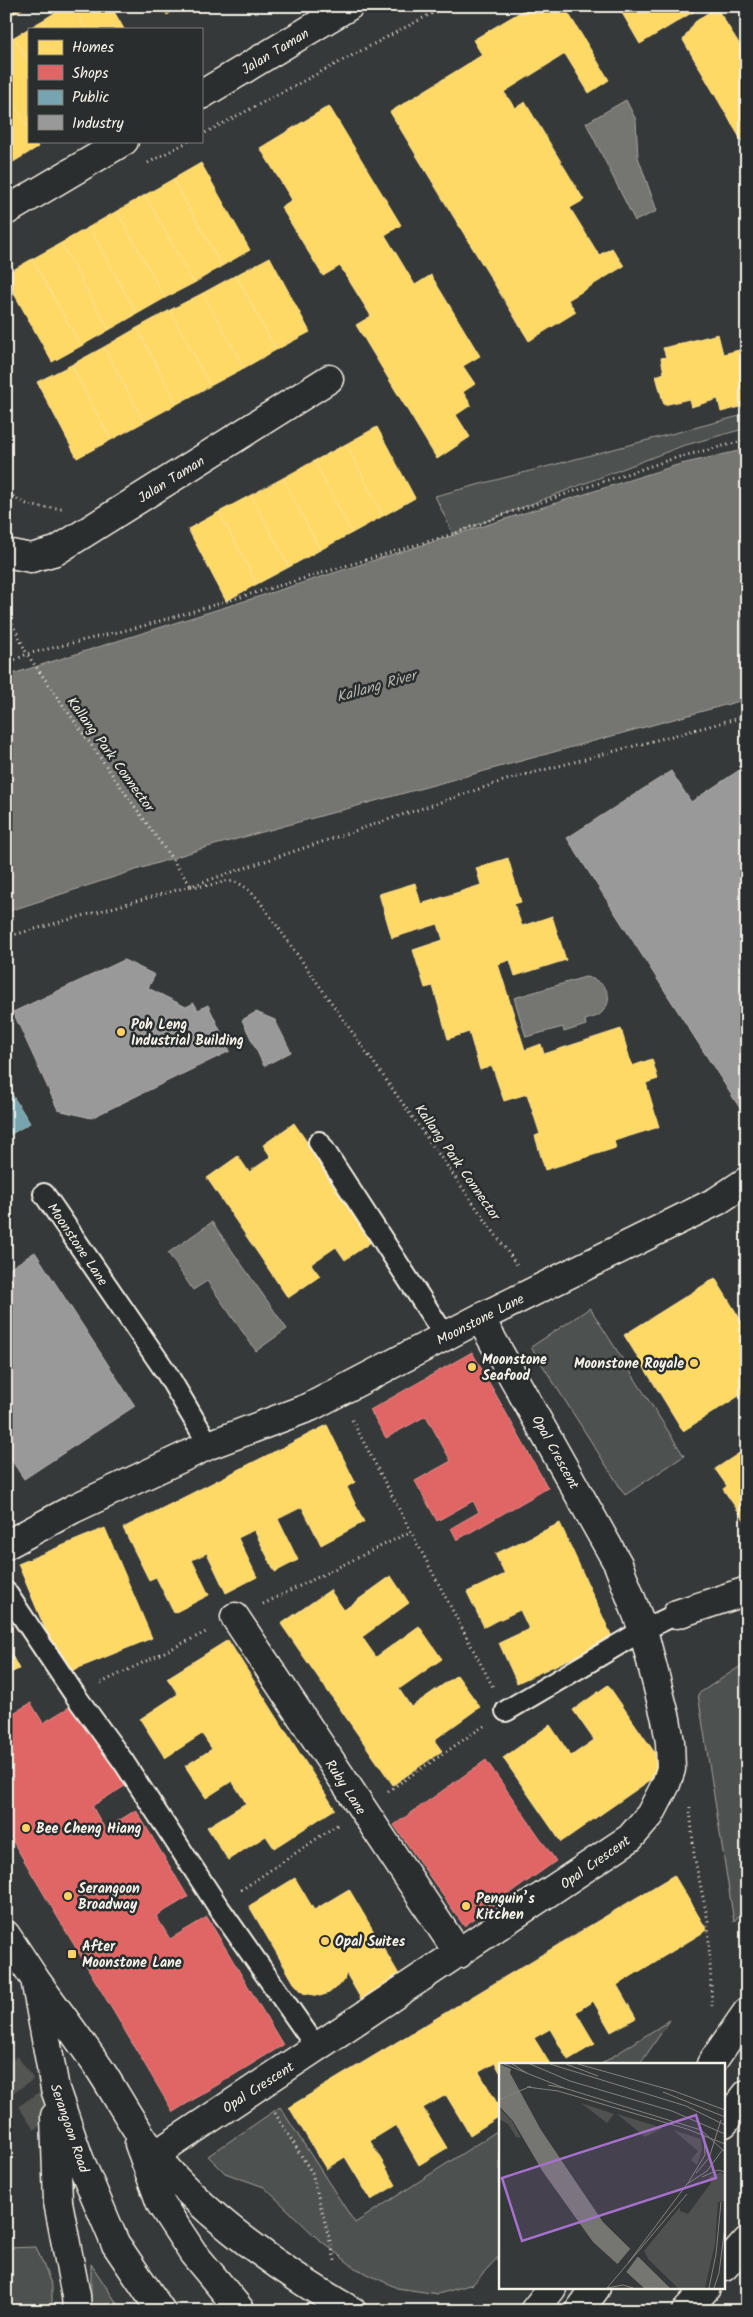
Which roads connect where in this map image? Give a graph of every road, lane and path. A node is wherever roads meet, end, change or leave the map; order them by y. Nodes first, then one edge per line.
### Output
1 (349, 6) edge
2 (446, 6) edge
3 (202, 94) edge
4 (202, 134) edge
5 (122, 142) edge
6 (6, 211) edge
7 (329, 379) dead end
8 (747, 440) edge
9 (6, 553) edge
10 (6, 610) edge
11 (27, 654) junction
12 (6, 664) edge
13 (747, 716) edge
14 (192, 886) junction
15 (6, 937) edge
16 (319, 1142) dead end
17 (747, 1181) edge
18 (44, 1194) dead end
19 (535, 1291) junction
20 (480, 1318) junction
21 (445, 1336) junction
22 (338, 1393) junction
23 (209, 1445) junction
24 (6, 1545) edge
25 (747, 1591) edge
26 (6, 1592) edge
27 (677, 1614) joint
28 (235, 1617) dead end
29 (643, 1630) junction
30 (506, 1711) joint
31 (666, 1784) junction
32 (6, 1935) edge
33 (458, 1954) junction
34 (35, 1979) junction
35 (712, 2010) dead end
36 (747, 2012) edge
37 (317, 2048) junction
38 (712, 2063) edge
39 (259, 2086) junction
40 (55, 2089) junction
41 (747, 2094) edge
42 (130, 2119) junction
43 (726, 2120) edge
44 (155, 2155) junction
45 (747, 2240) edge
46 (726, 2265) edge
47 (337, 2267) dead end
48 (550, 2290) edge
49 (595, 2290) edge
50 (704, 2290) edge
51 (77, 2311) edge
52 (161, 2311) edge
53 (242, 2311) edge
54 (352, 2311) edge
55 (534, 2311) edge
56 (579, 2311) edge
57 (686, 2311) edge

1 - 3 main road, Jalan Taman
2 - 4 path
5 - 6 main road
7 - 9 main road, Jalan Taman
8 - 11 path
10 - 11 path, Kallang Park Connector
11 - 12 path
11 - 14 path, Kallang Park Connector
13 - 14 path, Kallang Park Connector
14 - 15 path, Kallang Park Connector
14 - 19 path, Kallang Park Connector
16 - 21 lane
17 - 19 main road, Moonstone Lane
18 - 23 lane, Moonstone Lane
19 - 20 main road, Moonstone Lane
20 - 21 main road, Moonstone Lane
20 - 29 main road, Opal Crescent
21 - 22 main road, Moonstone Lane
22 - 23 main road, Moonstone Lane
22 - 30 path
23 - 24 main road, Moonstone Lane
25 - 27 main road
26 - 37 lane
27 - 29 lane
28 - 33 main road, Ruby Lane
29 - 30 lane
29 - 31 main road, Opal Crescent
31 - 33 main road, Opal Crescent
31 - 35 path
32 - 34 main road, Serangoon Road
33 - 37 main road, Opal Crescent
34 - 40 main road, Serangoon Road
34 - 42 main road
36 - 38 main road
37 - 39 main road, Opal Crescent
39 - 44 main road, Opal Crescent
39 - 47 path
40 - 51 main road
40 - 52 main road, Serangoon Road
41 - 43 main road
42 - 44 main road
42 - 53 main road
44 - 54 main road
45 - 46 main road
48 - 55 main road
49 - 56 main road
50 - 57 main road

